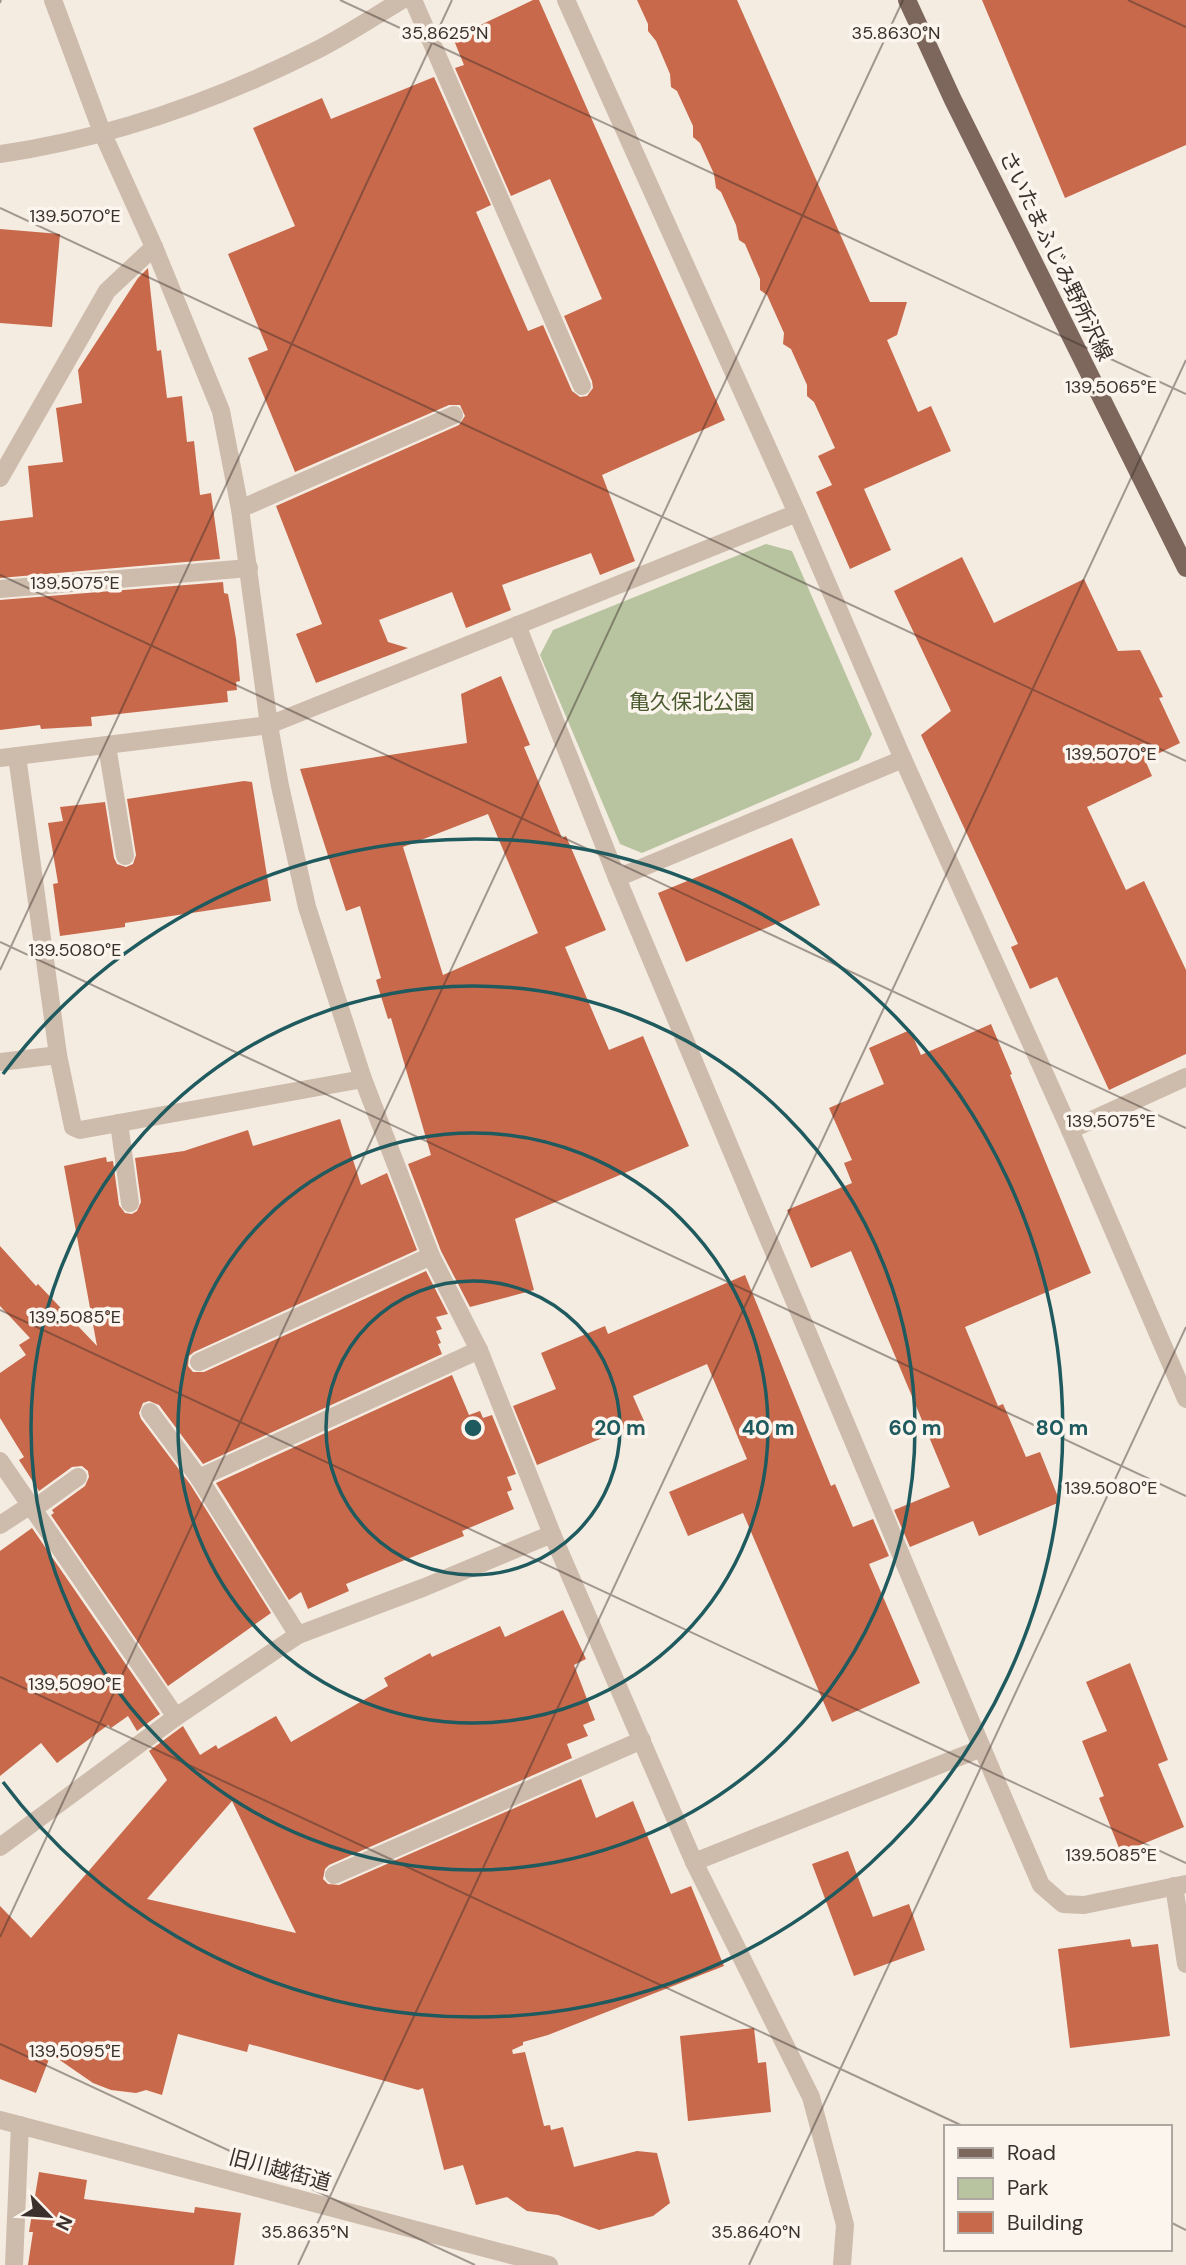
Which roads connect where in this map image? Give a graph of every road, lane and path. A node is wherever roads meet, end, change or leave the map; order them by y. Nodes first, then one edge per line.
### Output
1 (53, 0) edge
2 (402, 0) edge
3 (414, 0) edge
4 (566, 0) edge
5 (907, 0) edge
6 (102, 132) junction
7 (0, 154) edge
8 (154, 247) junction
9 (582, 386) dead end
10 (454, 415) dead end
11 (5, 460) edge
12 (0, 478) edge
13 (240, 509) junction
14 (797, 513) junction
15 (249, 568) junction
16 (1186, 568) edge
17 (0, 589) edge
18 (517, 625) junction
19 (269, 724) junction
20 (107, 746) junction
21 (9, 757) edge
22 (903, 759) junction
23 (125, 856) dead end
24 (617, 878) junction
25 (58, 1055) junction
26 (0, 1062) edge
27 (1186, 1077) edge
28 (363, 1079) junction
29 (119, 1123) junction
30 (1070, 1130) junction
31 (130, 1203) dead end
32 (431, 1256) junction
33 (479, 1350) junction
34 (199, 1362) dead end
35 (1186, 1399) edge
36 (150, 1412) dead end
37 (0, 1461) edge
38 (78, 1477) dead end
39 (199, 1478) junction
40 (31, 1508) junction
41 (0, 1525) edge
42 (552, 1534) junction
43 (298, 1635) junction
44 (176, 1717) junction
45 (642, 1740) junction
46 (982, 1748) junction
47 (0, 1847) edge
48 (694, 1862) junction
49 (334, 1875) dead end
50 (1180, 1885) edge
51 (1186, 1964) edge
52 (0, 2120) edge
53 (20, 2125) junction
54 (14, 2265) edge
55 (548, 2265) edge
56 (842, 2265) edge

1 - 6 street
2 - 6 street
3 - 9 street
4 - 14 street
5 - 16 main road, さいたまふじみ野所沢線
6 - 7 street
6 - 8 street
8 - 11 street
8 - 13 street
10 - 13 street
11 - 12 street
13 - 15 street
14 - 18 street
14 - 22 street
15 - 17 street
15 - 19 street
18 - 19 street
18 - 24 street
19 - 20 street
19 - 28 street
20 - 21 street
20 - 23 street
21 - 25 street
22 - 24 street
22 - 30 street
24 - 46 street
25 - 26 street
25 - 29 street
27 - 30 street
28 - 29 street
28 - 32 street
29 - 31 street
30 - 35 street
32 - 33 street
32 - 34 street
33 - 39 street
33 - 42 street
36 - 39 street
37 - 40 street
38 - 40 street
39 - 43 street
40 - 41 street
40 - 44 street
42 - 43 street
42 - 45 street
43 - 44 street
44 - 47 street
45 - 48 street
45 - 49 street
46 - 48 street
46 - 50 street
48 - 56 street
50 - 51 street
52 - 53 street, 旧川越街道
53 - 54 street
53 - 55 street, 旧川越街道

